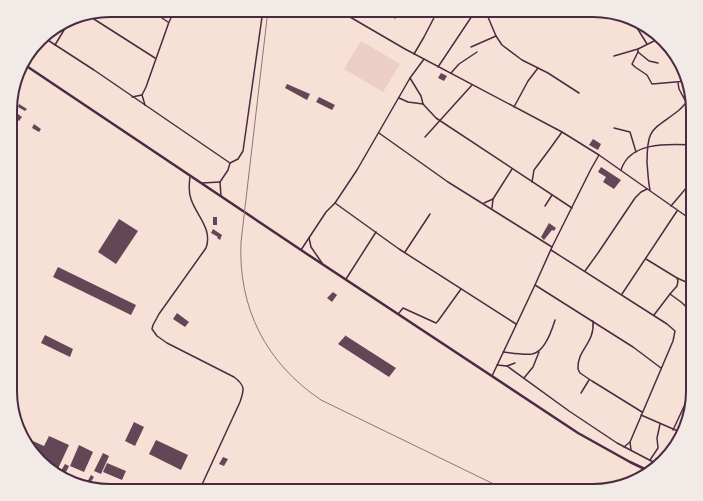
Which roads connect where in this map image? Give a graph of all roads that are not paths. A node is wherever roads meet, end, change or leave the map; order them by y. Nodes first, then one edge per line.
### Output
1 (161, 17) edge
2 (172, 17) edge
3 (262, 17) edge
4 (350, 17) edge
5 (434, 17) edge
6 (471, 17) edge
7 (488, 17) edge
8 (94, 19) edge
9 (169, 22) junction
10 (638, 29) edge
11 (64, 30) edge
12 (496, 36) junction
13 (655, 40) edge
14 (48, 41) edge
15 (647, 44) junction
16 (55, 45) junction
17 (471, 47) dead end
18 (638, 49) junction
19 (478, 52) dead end
20 (638, 52) junction
21 (414, 54) junction
22 (614, 56) dead end
23 (156, 58) junction
24 (424, 59) junction
25 (658, 63) dead end
26 (438, 66) junction
27 (28, 67) edge
28 (538, 68) junction
29 (451, 74) junction
30 (410, 78) junction
31 (678, 83) junction
32 (682, 83) edge
33 (472, 85) junction
34 (580, 93) dead end
35 (142, 95) junction
36 (132, 97) junction
37 (399, 98) junction
38 (686, 101) edge
39 (686, 102) edge
40 (424, 104) junction
41 (145, 105) junction
42 (514, 107) junction
43 (441, 121) junction
44 (614, 128) dead end
45 (562, 132) junction
46 (379, 133) junction
47 (425, 138) dead end
48 (686, 145) edge
49 (647, 148) junction
50 (636, 152) junction
51 (599, 155) junction
52 (230, 163) junction
53 (512, 169) junction
54 (621, 170) junction
55 (190, 175) junction
56 (201, 182) junction
57 (220, 182) junction
58 (532, 182) junction
59 (686, 188) edge
60 (648, 189) junction
61 (650, 192) junction
62 (552, 195) junction
63 (222, 196) junction
64 (493, 199) junction
65 (335, 203) junction
66 (483, 203) junction
67 (545, 206) dead end
68 (671, 206) junction
69 (572, 208) junction
70 (492, 209) junction
71 (677, 211) junction
72 (430, 214) dead end
73 (686, 217) edge
74 (376, 232) junction
75 (309, 238) junction
76 (552, 248) junction
77 (301, 250) junction
78 (405, 252) junction
79 (646, 259) junction
80 (322, 263) junction
81 (585, 271) junction
82 (677, 278) junction
83 (346, 279) junction
84 (686, 282) edge
85 (536, 286) junction
86 (461, 289) junction
87 (622, 294) junction
88 (670, 294) junction
89 (686, 306) edge
90 (399, 314) junction
91 (654, 316) junction
92 (555, 320) dead end
93 (593, 321) junction
94 (516, 324) junction
95 (540, 351) junction
96 (503, 352) junction
97 (515, 363) dead end
98 (497, 365) junction
99 (507, 366) junction
100 (662, 368) junction
101 (492, 376) junction
102 (524, 378) junction
103 (589, 380) junction
104 (581, 393) dead end
105 (685, 403) edge
106 (642, 412) junction
107 (641, 415) junction
108 (660, 424) junction
109 (673, 430) junction
110 (676, 431) edge
111 (630, 442) junction
112 (624, 447) junction
113 (631, 450) junction
114 (649, 460) junction
115 (653, 462) edge
116 (643, 468) edge
117 (202, 484) edge

1 - 9 street
2 - 9 street
3 - 52 street
4 - 21 street
5 - 21 street
6 - 26 street
7 - 12 street
8 - 23 street
9 - 23 street
10 - 15 street
11 - 16 street
12 - 17 street
12 - 28 street
13 - 15 street
14 - 16 street
15 - 18 street
16 - 36 street
18 - 20 street
18 - 22 street
19 - 29 street
20 - 25 street
20 - 31 street
21 - 24 street
23 - 35 street
24 - 26 street
24 - 30 street
26 - 29 street
27 - 55 highway
28 - 34 street
28 - 42 street
29 - 33 street
30 - 37 street
30 - 40 street
31 - 32 street
31 - 38 street
33 - 42 street
33 - 43 street
35 - 36 street
35 - 41 street
36 - 41 street
37 - 40 street
37 - 46 street
39 - 49 street
40 - 43 street
41 - 52 street
42 - 45 street
43 - 47 street
43 - 53 street
44 - 50 street
45 - 51 street
45 - 58 street
46 - 65 street
46 - 66 street
48 - 49 street
49 - 50 street
49 - 61 street
50 - 54 street
51 - 54 street
51 - 69 street
52 - 57 street
53 - 58 street
53 - 64 street
54 - 60 street
55 - 56 highway
55 - 117 street
56 - 57 street
56 - 63 highway
57 - 63 street
58 - 62 street
59 - 68 street
60 - 61 street
60 - 81 street
61 - 68 street
62 - 67 street
62 - 69 street
63 - 77 highway
64 - 66 street
64 - 70 street
65 - 74 street
65 - 75 street
66 - 70 street
68 - 71 street
69 - 76 street
70 - 76 street
71 - 73 street
71 - 79 street
72 - 78 street
74 - 78 street
74 - 83 street
75 - 77 street
75 - 80 street
76 - 81 street
76 - 85 street
77 - 80 highway
78 - 86 street
79 - 82 street
79 - 87 street
80 - 83 highway
81 - 87 street
82 - 84 street
82 - 88 street
83 - 90 highway
85 - 93 street
85 - 94 street
86 - 90 street
86 - 94 street
87 - 91 street
88 - 89 street
88 - 91 street
90 - 101 highway
91 - 100 street
92 - 95 street
93 - 100 street
93 - 103 street
94 - 96 street
95 - 96 street
95 - 102 street
96 - 98 street
97 - 99 street
98 - 99 street
98 - 101 street
99 - 102 street
100 - 106 street
101 - 116 highway
102 - 112 street
103 - 104 street
103 - 106 street
105 - 109 street
106 - 107 street
107 - 108 street
107 - 111 street
108 - 109 street
108 - 114 street
109 - 110 street
111 - 112 street
111 - 113 street
112 - 113 street
113 - 114 street
114 - 115 street

